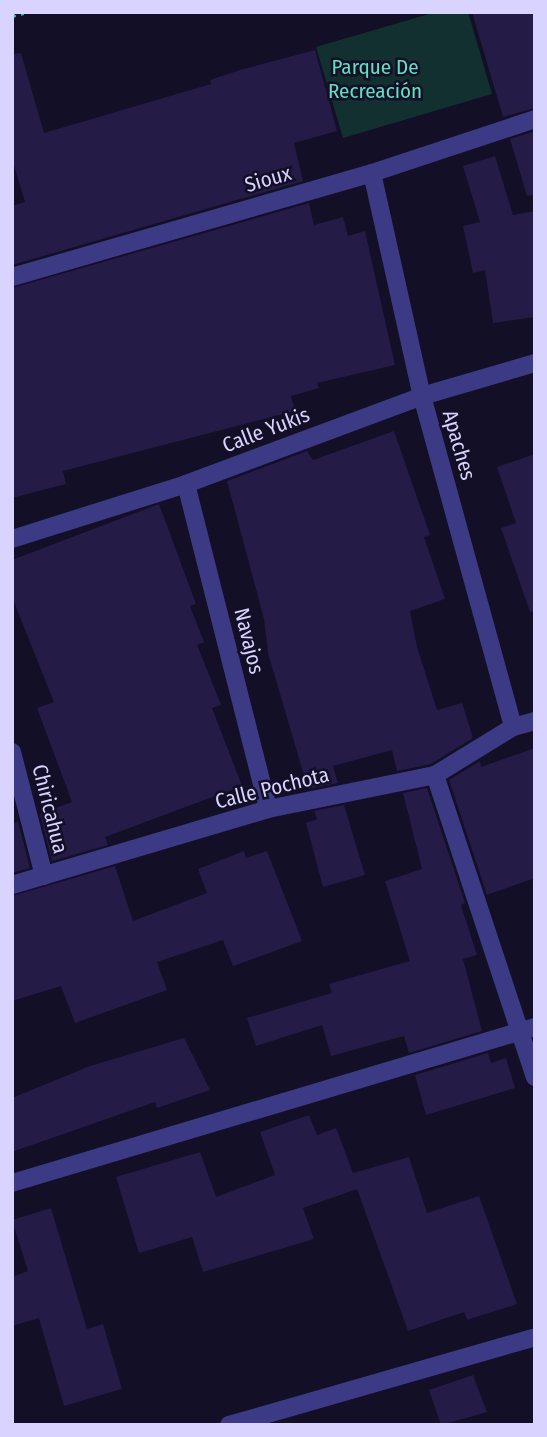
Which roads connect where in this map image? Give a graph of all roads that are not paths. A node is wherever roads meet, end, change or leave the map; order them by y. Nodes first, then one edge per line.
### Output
1 (535, 119) edge
2 (372, 173) junction
3 (12, 277) edge
4 (535, 363) edge
5 (422, 396) junction
6 (186, 484) junction
7 (12, 539) edge
8 (535, 721) edge
9 (513, 727) junction
10 (12, 752) edge
11 (435, 775) junction
12 (268, 809) junction
13 (44, 876) junction
14 (12, 885) edge
15 (528, 1028) edge
16 (535, 1077) edge
17 (12, 1183) edge
18 (535, 1337) edge
19 (229, 1425) edge

1 - 2 street, Sioux
2 - 3 street, Sioux
2 - 5 street, Apaches
4 - 5 street, Calle Yukis
5 - 6 street, Calle Yukis
5 - 9 street, Apaches
6 - 7 street, Calle Yukis
6 - 12 street, Navajos
8 - 9 street, Calle Pochota
9 - 11 street, Calle Pochota
10 - 13 street, Chiricahua
11 - 12 street, Calle Pochota
11 - 15 street
12 - 13 street, Calle Pochota
13 - 14 street, Calle Pochota
15 - 16 street
15 - 17 street
18 - 19 street

